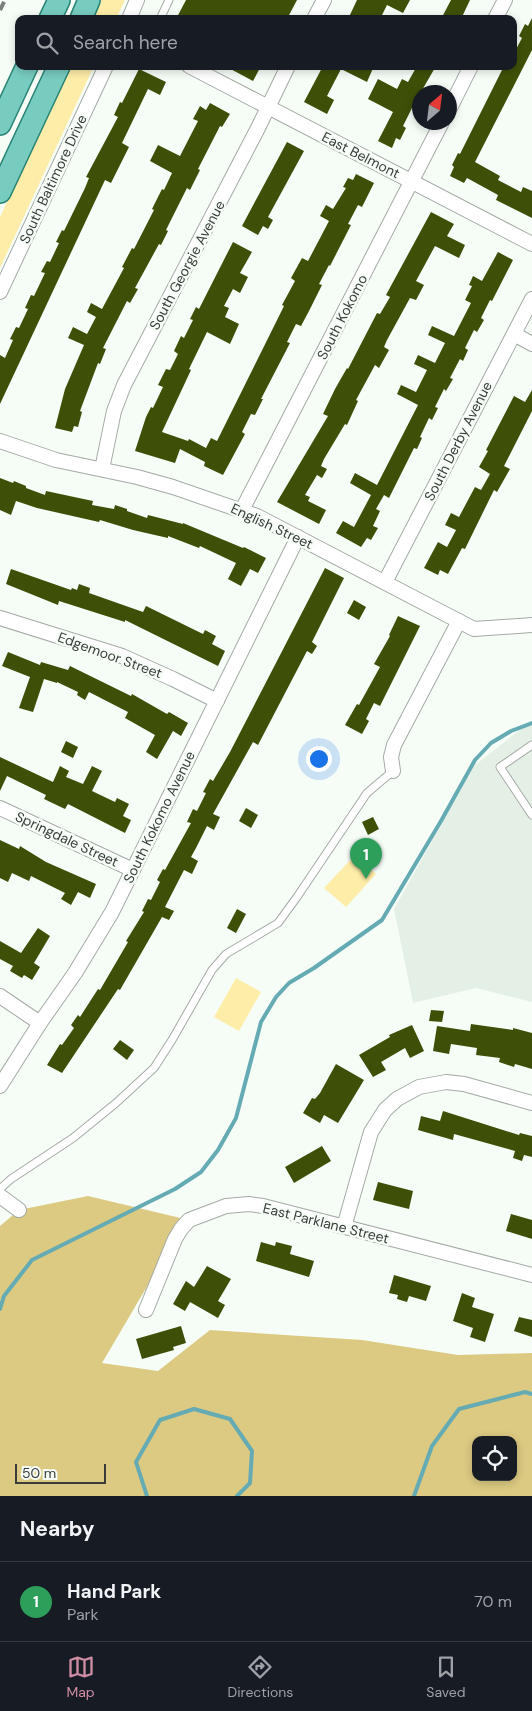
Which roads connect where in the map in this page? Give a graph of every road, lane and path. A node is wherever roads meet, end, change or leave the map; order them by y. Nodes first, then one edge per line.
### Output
1 (59, 0) edge
2 (90, 0) edge
3 (137, 0) edge
4 (169, 0) edge
5 (324, 0) edge
6 (506, 0) edge
7 (52, 15) edge
8 (83, 15) edge
9 (131, 15) edge
10 (162, 15) edge
11 (316, 15) edge
12 (497, 15) edge
13 (25, 70) edge
14 (57, 70) edge
15 (104, 70) edge
16 (197, 70) edge
17 (286, 70) edge
18 (469, 70) edge
19 (457, 94) edge
20 (268, 107) junction
21 (0, 124) edge
22 (438, 130) edge
23 (412, 182) junction
24 (0, 192) edge
25 (532, 244) edge
26 (0, 292) edge
27 (532, 299) edge
28 (514, 334) junction
29 (532, 344) edge
30 (0, 441) edge
31 (102, 469) junction
32 (242, 510) junction
33 (298, 537) junction
34 (385, 582) junction
35 (0, 618) edge
36 (459, 621) junction
37 (532, 625) edge
38 (217, 701) junction
39 (532, 745) edge
40 (393, 771) joint
41 (0, 808) edge
42 (532, 815) edge
43 (133, 870) junction
44 (0, 996) edge
45 (40, 1023) junction
46 (0, 1086) edge
47 (532, 1103) edge
48 (0, 1189) edge
49 (0, 1196) edge
50 (18, 1210) dead end
51 (344, 1227) junction
52 (532, 1275) edge
53 (146, 1310) dead end

1 - 7 main road
2 - 8 main road
3 - 9 street
4 - 10 lane
5 - 11 street
6 - 12 street
13 - 21 main road
14 - 24 main road
15 - 26 street, South Baltimore Drive
16 - 20 street, East Belmont
17 - 20 street, South Georgie Avenue
18 - 19 street
20 - 23 street, East Belmont
20 - 31 street, South Georgie Avenue
22 - 23 street, South Kokomo
23 - 25 street, East Belmont
23 - 32 street, South Kokomo
27 - 28 street, South Derby Avenue
28 - 29 street
28 - 34 street, South Derby Avenue
30 - 31 street, English Street
31 - 32 street, English Street
32 - 33 street, English Street
33 - 34 street, English Street
33 - 38 street, South Kokomo Avenue
34 - 36 street, English Street
35 - 38 street, Edgemoor Street
36 - 37 street, English Street
36 - 40 street
38 - 43 street, South Kokomo Avenue
39 - 42 lane
40 - 48 lane
41 - 43 street, Springdale Street
43 - 45 street, South Kokomo Avenue
44 - 45 street
45 - 46 street, South Kokomo Avenue
47 - 51 street
49 - 50 street
51 - 52 street, East Parklane Street
51 - 53 street, East Parklane Street

